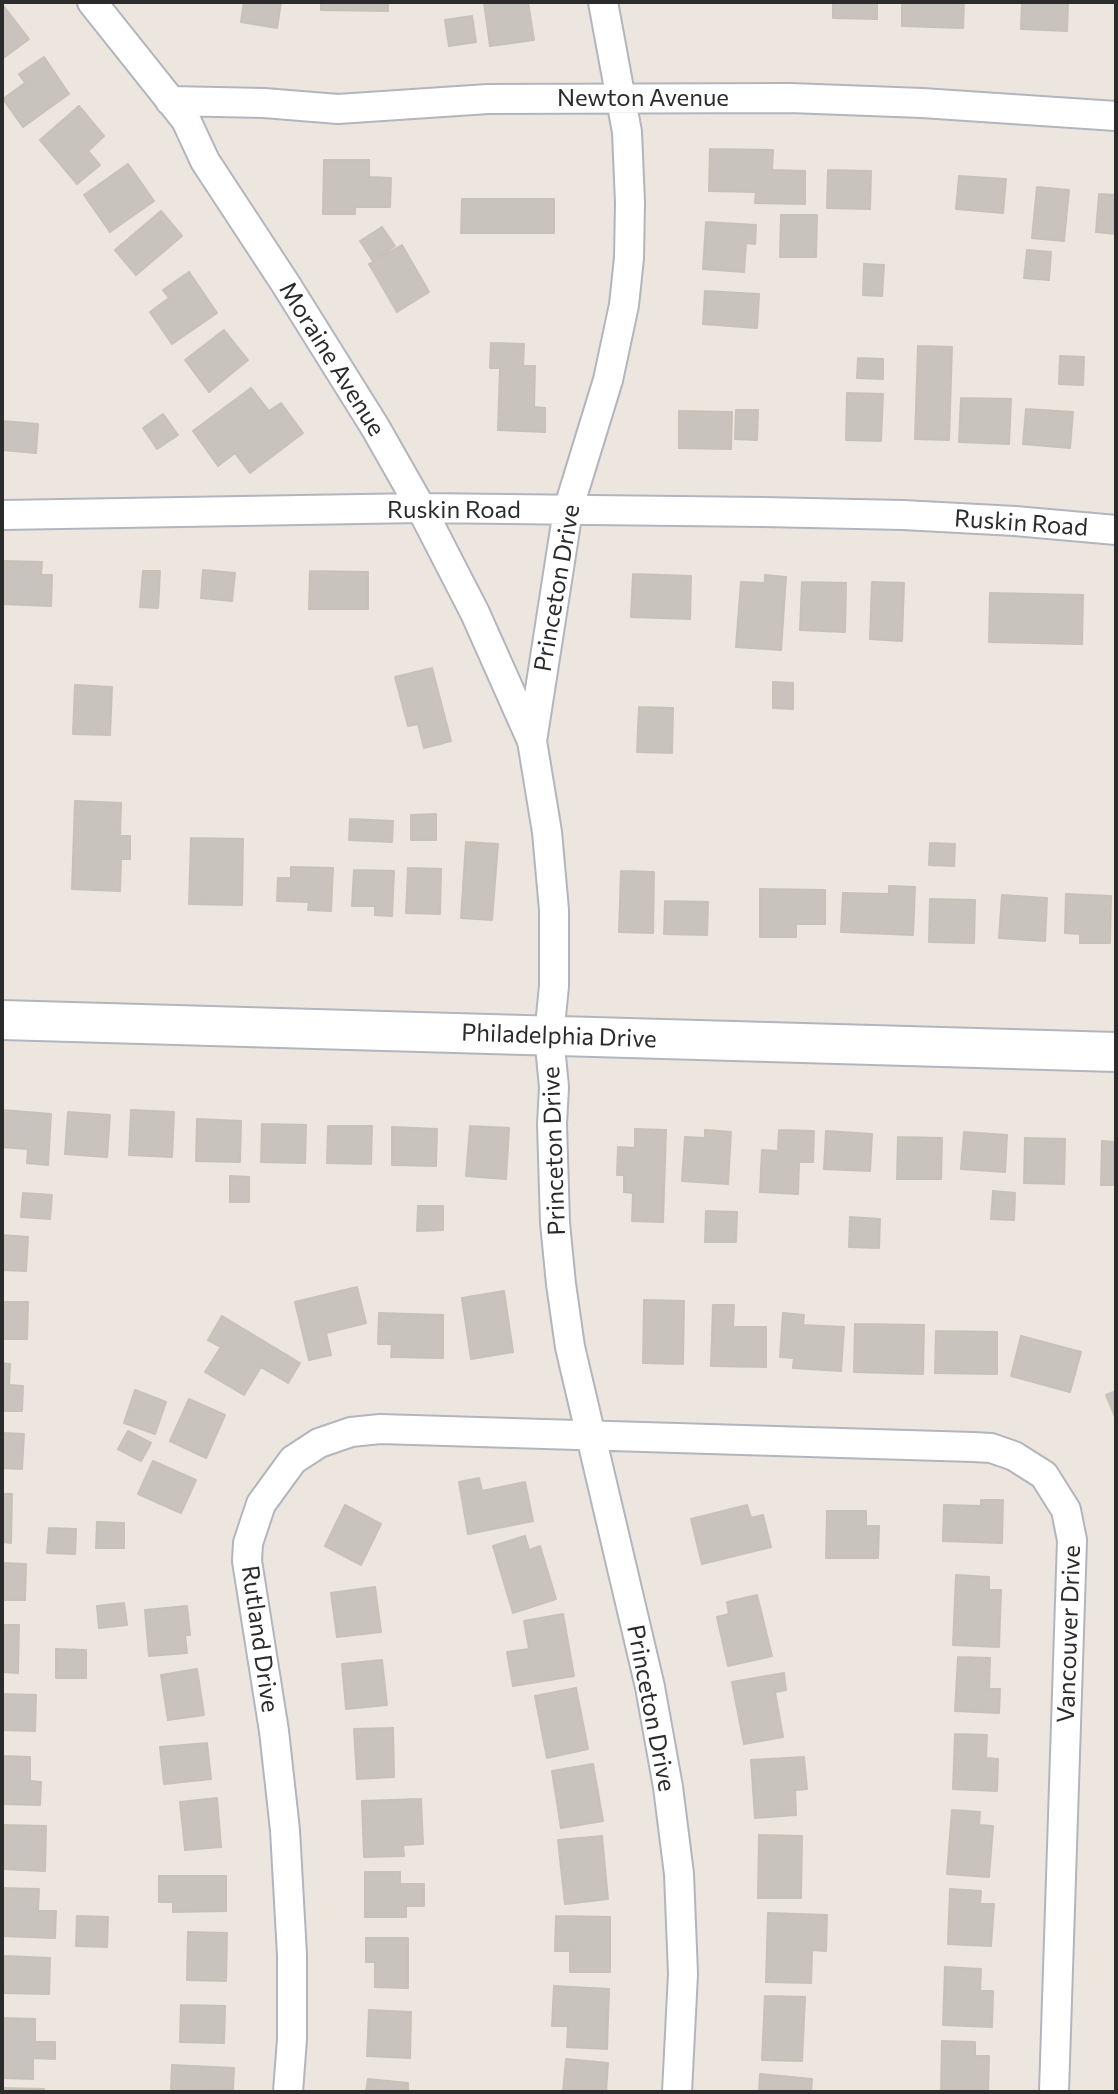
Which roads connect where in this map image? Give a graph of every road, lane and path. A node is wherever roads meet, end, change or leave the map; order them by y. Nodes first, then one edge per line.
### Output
1 (92, 2) edge
2 (603, 2) edge
3 (621, 97) junction
4 (170, 101) junction
5 (1116, 116) edge
6 (421, 508) junction
7 (568, 510) junction
8 (2, 515) edge
9 (1116, 530) edge
10 (532, 741) junction
11 (2, 1020) edge
12 (549, 1036) junction
13 (1116, 1052) edge
14 (590, 1435) junction
15 (288, 2092) edge
16 (677, 2092) edge
17 (1054, 2092) edge

1 - 4 street, Moraine Avenue
2 - 3 street, Princeton Drive
3 - 4 street, Newton Avenue
3 - 5 street, Newton Avenue
3 - 7 street, Princeton Drive
4 - 6 street, Moraine Avenue
6 - 7 street, Ruskin Road
6 - 8 street, Ruskin Road
6 - 10 street, Moraine Avenue
7 - 9 street, Ruskin Road
7 - 10 street, Princeton Drive
10 - 12 street, Princeton Drive
11 - 12 main road, Philadelphia Drive
12 - 13 main road, Philadelphia Drive
12 - 14 street, Princeton Drive
14 - 15 street, Rutland Drive
14 - 16 street, Princeton Drive
14 - 17 street, Vancouver Drive

